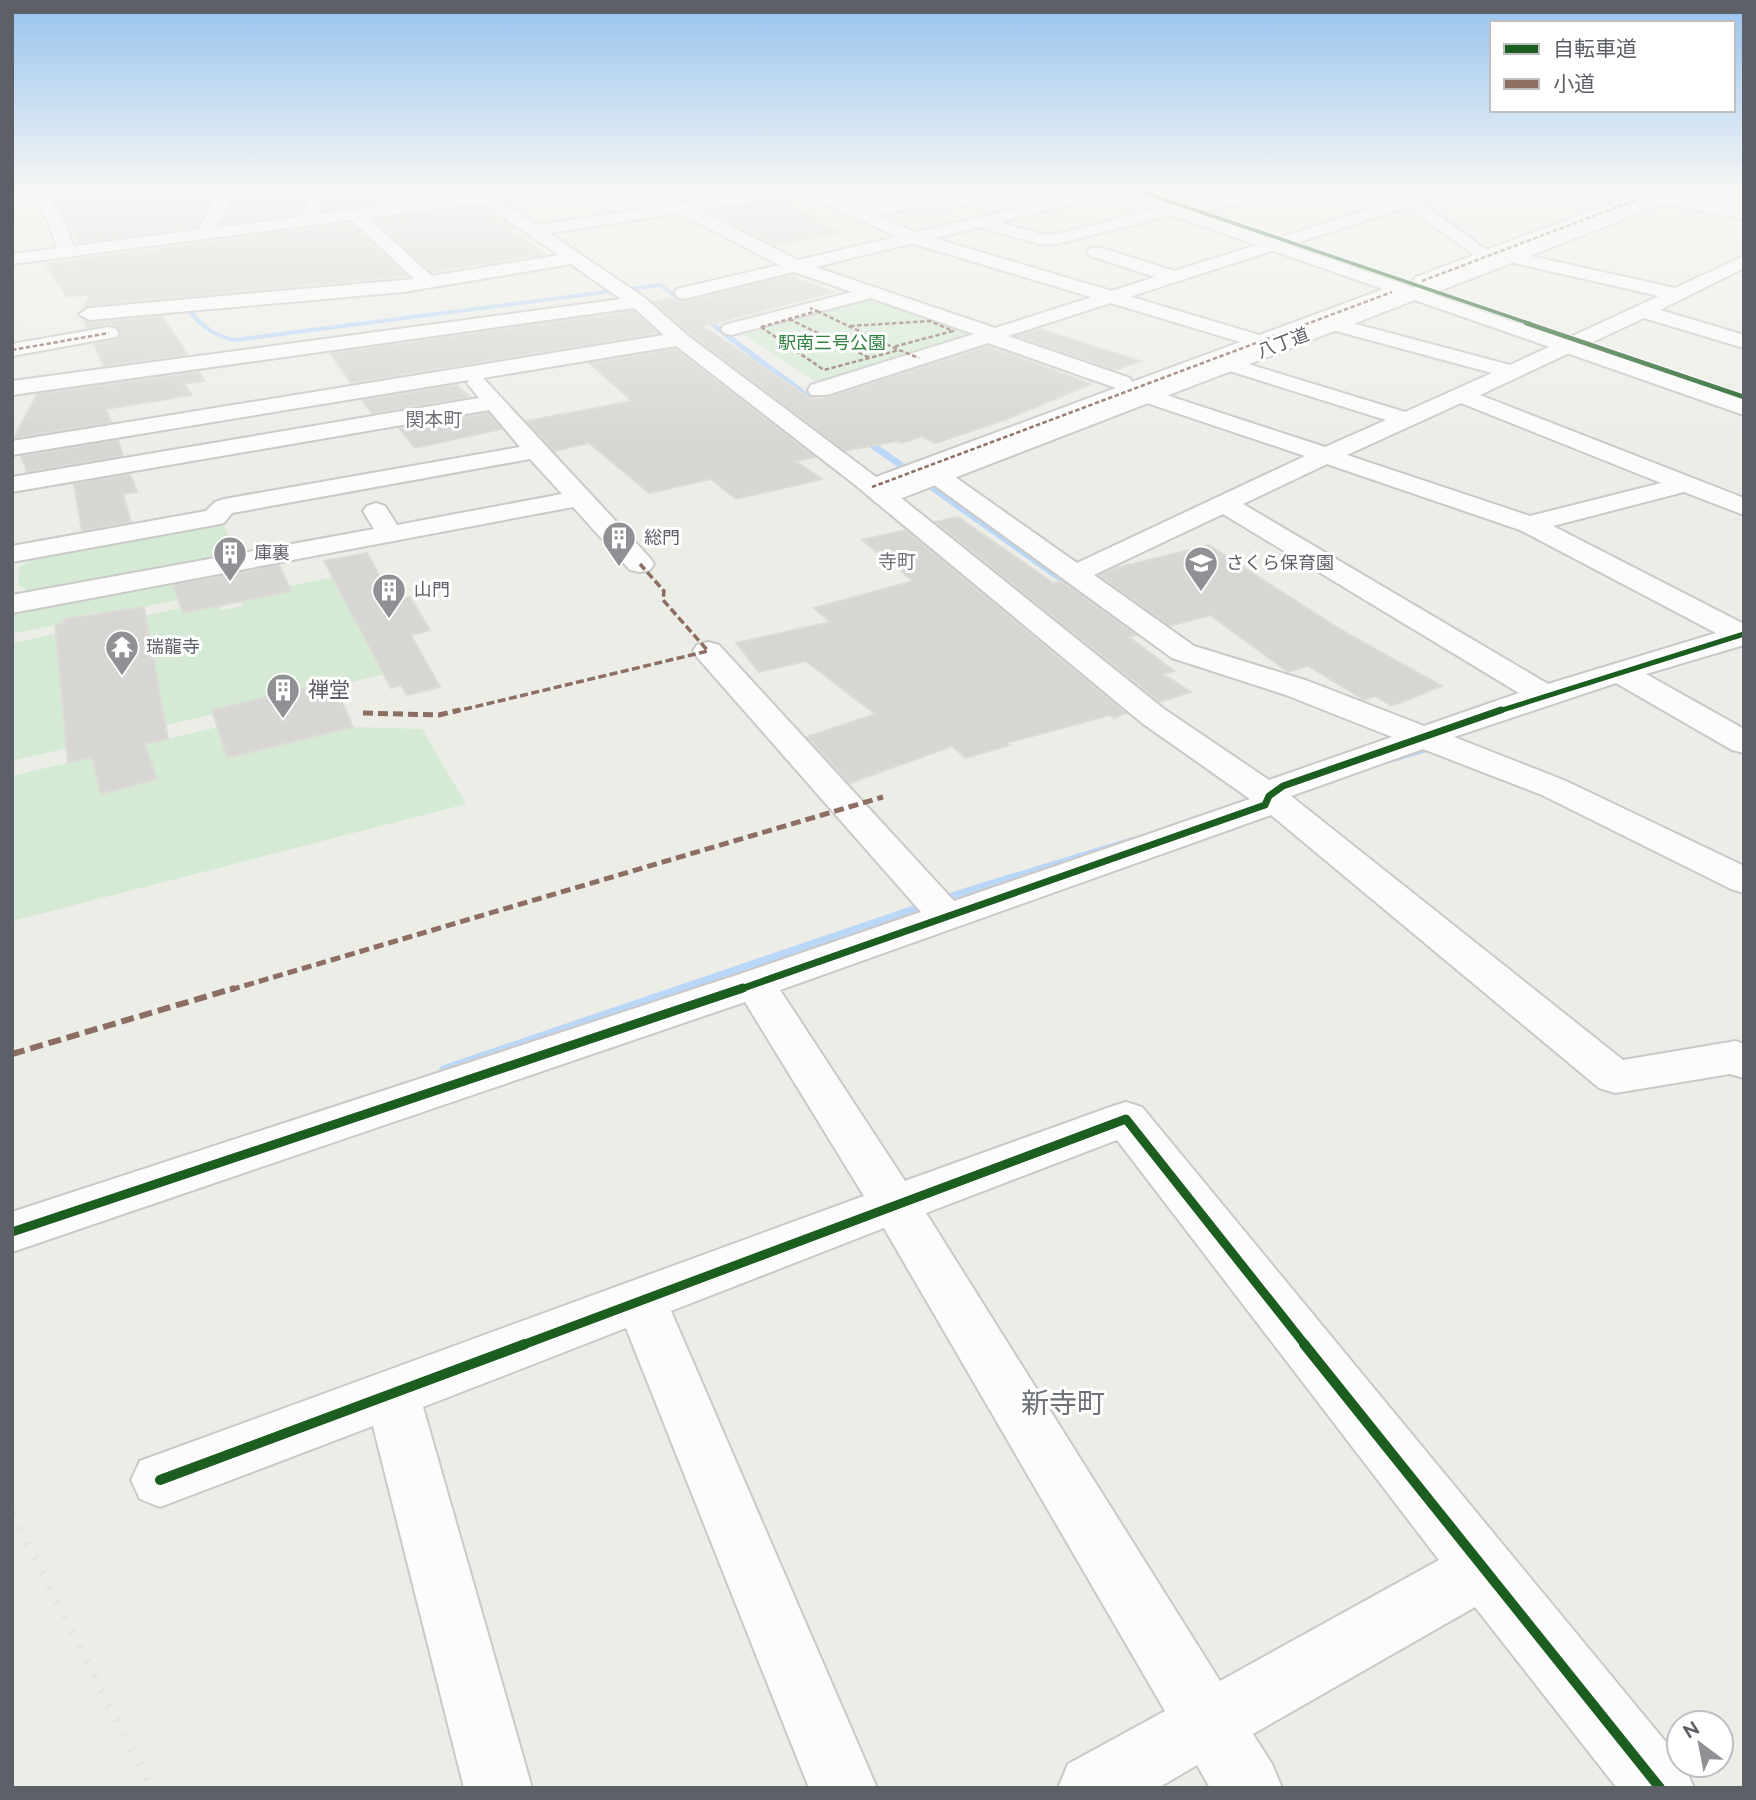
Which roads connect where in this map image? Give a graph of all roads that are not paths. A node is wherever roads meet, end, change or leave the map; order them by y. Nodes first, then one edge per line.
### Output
1 (420, 275) edge
2 (465, 275) edge
3 (599, 275) edge
4 (762, 275) edge
5 (819, 275) edge
6 (1038, 275) edge
7 (1168, 275) edge
8 (1180, 275) edge
9 (1364, 275) edge
10 (1420, 275) edge
11 (1443, 275) edge
12 (1454, 275) edge
13 (1618, 275) edge
14 (1715, 275) edge
15 (1174, 277) junction
16 (427, 281) junction
17 (1392, 286) junction
18 (1420, 288) junction
19 (1682, 291) junction
20 (684, 293) dead end
21 (870, 293) junction
22 (1112, 297) junction
23 (638, 302) junction
24 (1642, 311) junction
25 (89, 314) dead end
26 (1332, 324) junction
27 (731, 329) dead end
28 (434, 330) junction
29 (109, 333) dead end
30 (276, 333) dead end
31 (991, 335) junction
32 (1249, 337) junction
33 (680, 338) junction
34 (1740, 338) edge
35 (1575, 344) junction
36 (1276, 346) junction
37 (12, 350) edge
38 (290, 350) junction
39 (1227, 365) junction
40 (1511, 372) junction
41 (470, 373) junction
42 (1122, 383) junction
43 (12, 388) edge
44 (819, 390) dead end
45 (1468, 392) junction
46 (1146, 395) junction
47 (1744, 397) edge
48 (494, 402) junction
49 (1744, 408) edge
50 (1405, 419) junction
51 (12, 449) edge
52 (536, 451) junction
53 (1325, 456) junction
54 (939, 477) junction
55 (208, 481) junction
56 (358, 483) junction
57 (1687, 484) junction
58 (12, 485) edge
59 (873, 488) junction
60 (1744, 491) edge
61 (580, 498) junction
62 (1225, 505) junction
63 (1744, 507) edge
64 (1529, 524) junction
65 (390, 534) junction
66 (12, 554) edge
67 (640, 564) dead end
68 (1075, 574) junction
69 (12, 604) edge
70 (1743, 635) edge
71 (708, 651) dead end
72 (1620, 671) junction
73 (1544, 695) junction
74 (1428, 737) junction
75 (1744, 743) edge
76 (1269, 796) junction
77 (1744, 881) edge
78 (946, 916) junction
79 (755, 984) junction
80 (1744, 1062) edge
81 (894, 1203) junction
82 (12, 1232) edge
83 (641, 1301) junction
84 (392, 1395) junction
85 (160, 1480) dead end
86 (1482, 1569) junction
87 (1209, 1723) junction
88 (498, 1788) edge
89 (843, 1788) edge
90 (1092, 1788) edge
91 (1248, 1788) edge
92 (1660, 1788) edge

1 - 16 street
2 - 16 street
3 - 23 street
4 - 20 street
5 - 21 street
6 - 22 street
7 - 15 street
8 - 15 street
9 - 17 street
10 - 17 street, 八丁道
11 - 18 street, 八丁道
12 - 18 street
13 - 19 street
14 - 19 street
15 - 22 street
16 - 25 street
17 - 18 street
17 - 32 street, 八丁道
17 - 59 street
18 - 26 street, 八丁道
18 - 35 street
19 - 24 street
21 - 27 street
21 - 31 street
22 - 31 street
22 - 32 street
23 - 28 street
23 - 33 street
24 - 34 street
24 - 35 street
26 - 36 street, 八丁道
26 - 40 street
28 - 38 street
28 - 41 street
29 - 37 street
30 - 38 street
31 - 42 street
31 - 44 street
32 - 36 street
32 - 42 street, 八丁道
33 - 41 street
33 - 59 street
35 - 40 street
35 - 47 street
35 - 49 street
36 - 39 street, 八丁道
38 - 43 street
39 - 46 street, 八丁道
39 - 50 street
40 - 45 street
41 - 48 street
41 - 51 street
42 - 59 street, 八丁道
45 - 50 street
45 - 57 street
45 - 60 street
46 - 53 street
46 - 54 street, 八丁道
48 - 52 street
48 - 55 street
50 - 53 street
52 - 56 street
52 - 61 street
53 - 62 street
53 - 64 street
54 - 59 street, 八丁道
54 - 68 street
55 - 56 street
55 - 58 street
55 - 66 street
56 - 65 street
57 - 63 street
57 - 64 street
59 - 76 street
61 - 65 street
61 - 67 street
62 - 68 street
62 - 73 street
64 - 70 street
65 - 69 street
68 - 74 street
70 - 72 street
71 - 78 street
72 - 73 street
72 - 75 street
73 - 74 street
74 - 76 street
74 - 77 street
76 - 78 street
76 - 80 street
78 - 79 street
79 - 81 street
79 - 82 street
81 - 83 street
81 - 86 street
81 - 87 street
83 - 84 street
83 - 89 street
84 - 85 street
84 - 88 street
86 - 87 street
86 - 92 street
87 - 90 street
87 - 91 street

